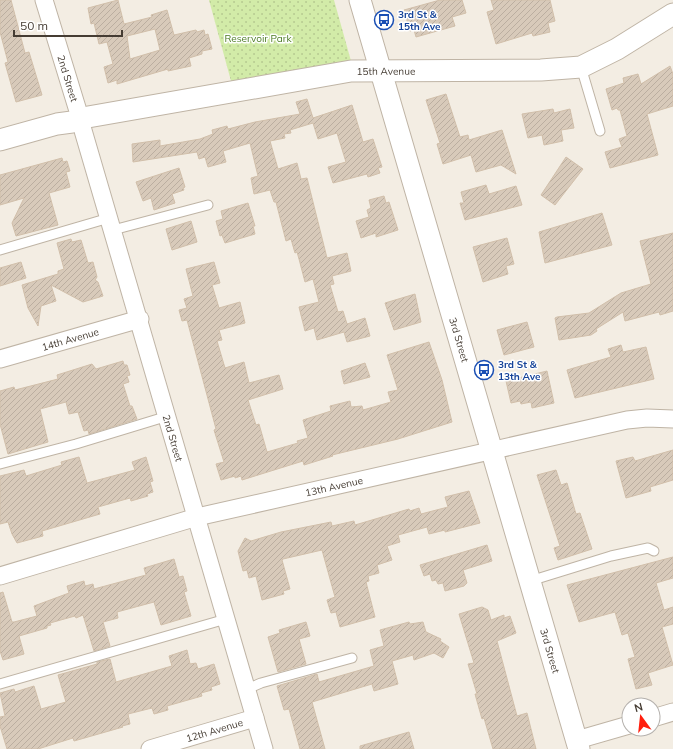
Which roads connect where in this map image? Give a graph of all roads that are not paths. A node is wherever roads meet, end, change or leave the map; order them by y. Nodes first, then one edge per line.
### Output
1 (44, 0) edge
2 (360, 0) edge
3 (673, 14) edge
4 (581, 67) junction
5 (380, 70) junction
6 (80, 119) junction
7 (600, 131) dead end
8 (0, 140) edge
9 (208, 205) dead end
10 (111, 224) junction
11 (0, 250) edge
12 (140, 319) junction
13 (0, 359) edge
14 (168, 416) junction
15 (673, 419) edge
16 (492, 451) junction
17 (0, 464) edge
18 (197, 517) junction
19 (654, 551) dead end
20 (0, 576) edge
21 (530, 581) junction
22 (226, 619) junction
23 (352, 658) dead end
24 (0, 684) edge
25 (247, 689) junction
26 (673, 712) edge
27 (661, 716) edge
28 (255, 718) junction
29 (621, 728) edge
30 (578, 744) edge
31 (150, 749) edge
32 (264, 749) edge

1 - 6 street, 2nd Street
2 - 5 street, 3rd Street
3 - 4 street, 15th Avenue
4 - 5 street, 15th Avenue
4 - 7 lane
5 - 6 street, 15th Avenue
5 - 16 street, 3rd Street
6 - 8 street, 15th Avenue
6 - 10 street, 2nd Street
9 - 10 lane
10 - 11 lane
10 - 12 street, 2nd Street
12 - 13 street, 14th Avenue
12 - 14 street, 2nd Street
14 - 17 lane
14 - 18 street, 2nd Street
15 - 16 street, 13th Avenue
16 - 18 street, 13th Avenue
16 - 21 street, 3rd Street
18 - 20 street, 13th Avenue
18 - 22 street, 2nd Street
19 - 21 lane
21 - 30 street, 3rd Street
22 - 24 lane
22 - 25 street, 2nd Street
23 - 25 lane
25 - 28 street, 2nd Street
26 - 27 street
28 - 31 street, 12th Avenue
28 - 32 street, 2nd Street
29 - 30 street

